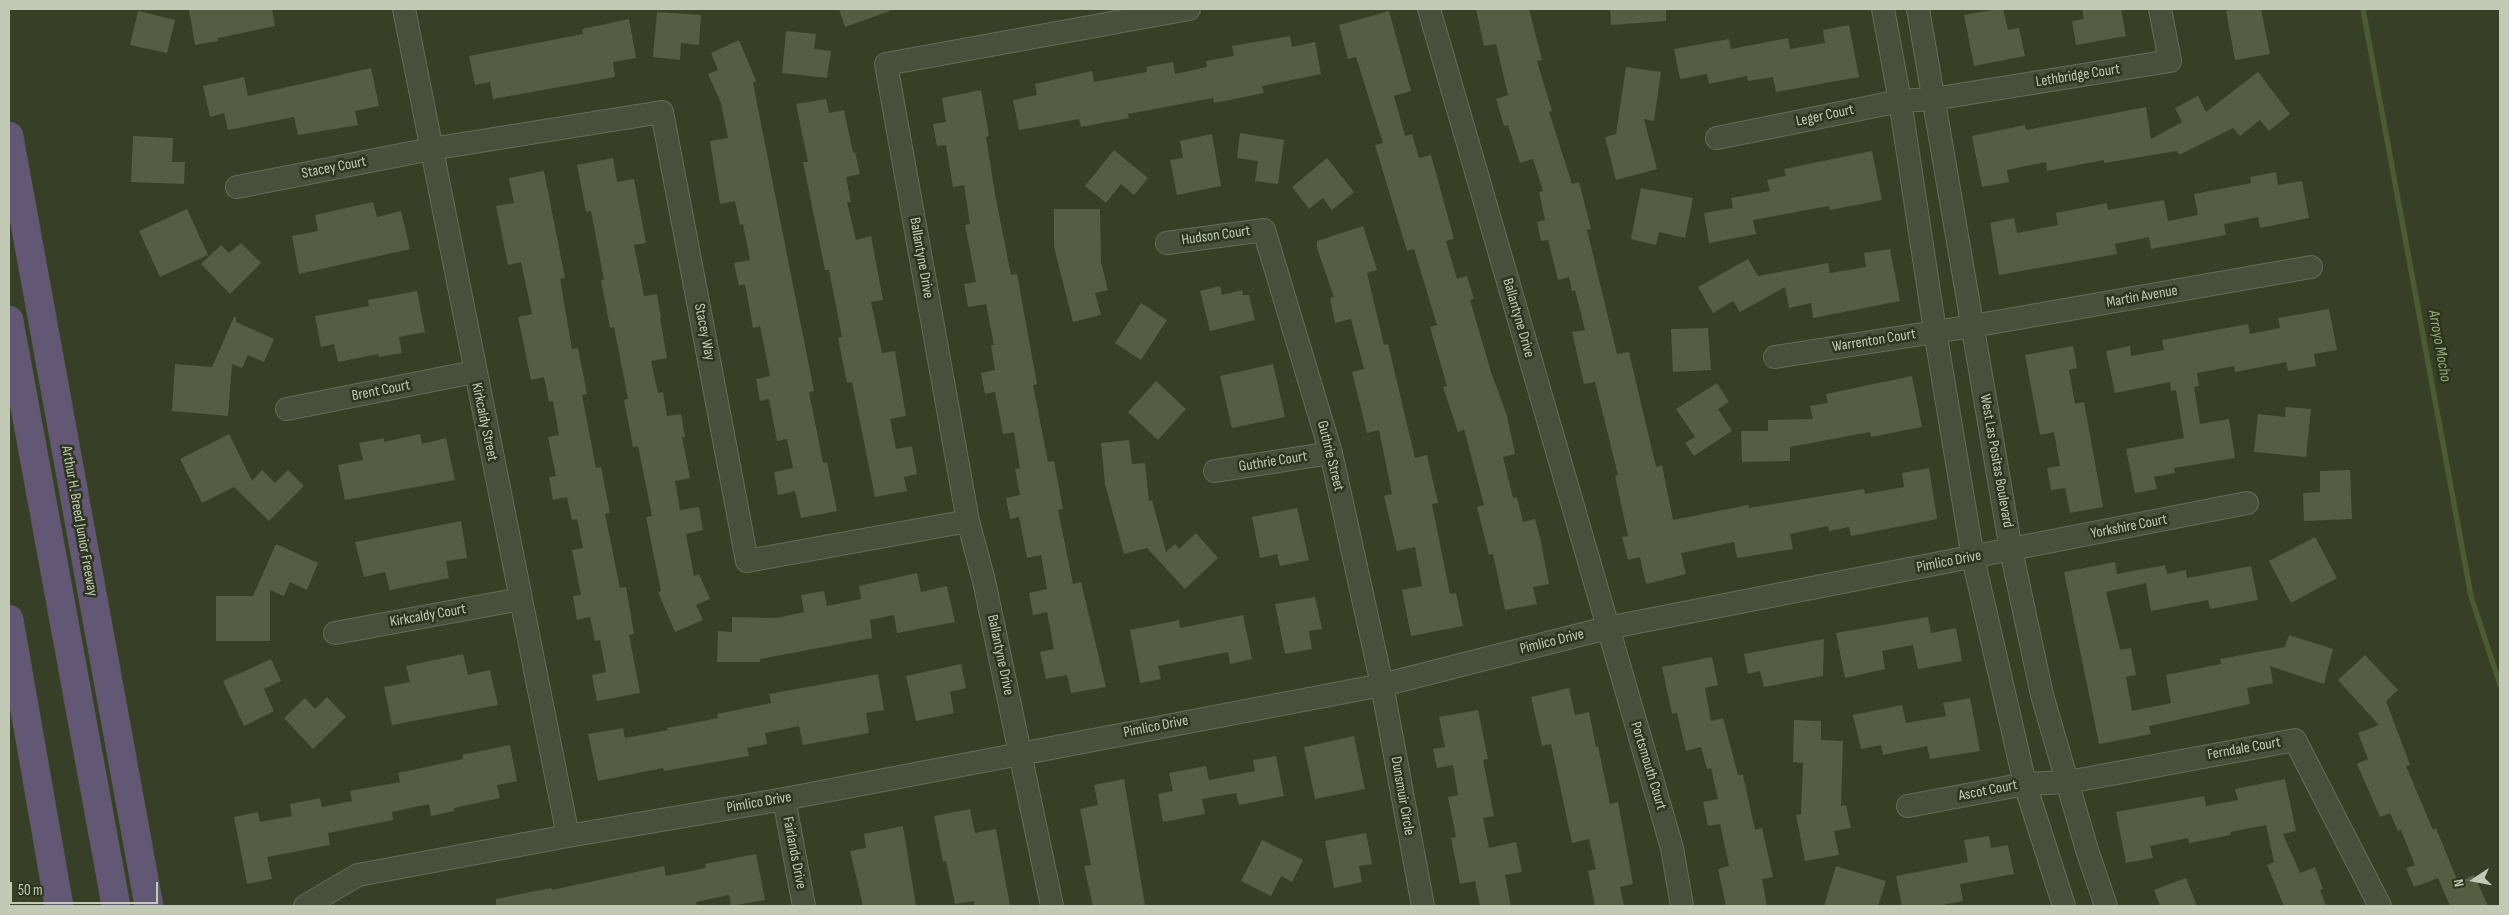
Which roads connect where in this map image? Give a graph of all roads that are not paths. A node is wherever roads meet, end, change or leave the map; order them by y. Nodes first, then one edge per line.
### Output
1 (404, 9) edge
2 (1190, 9) edge
3 (1429, 9) edge
4 (1884, 9) edge
5 (1918, 9) edge
6 (2160, 9) edge
7 (1933, 99) junction
8 (1900, 100) junction
9 (9, 136) edge
10 (1717, 138) dead end
11 (431, 149) junction
12 (237, 186) dead end
13 (1264, 230) joint
14 (1167, 243) dead end
15 (2311, 267) dead end
16 (9, 320) edge
17 (1973, 326) junction
18 (1935, 331) junction
19 (1776, 357) dead end
20 (474, 372) junction
21 (287, 409) dead end
22 (1331, 453) junction
23 (1215, 471) dead end
24 (2248, 503) dead end
25 (968, 522) junction
26 (2011, 550) junction
27 (1973, 558) junction
28 (521, 599) junction
29 (9, 619) edge
30 (1607, 628) junction
31 (335, 633) dead end
32 (1382, 685) junction
33 (1020, 752) junction
34 (2068, 782) junction
35 (2025, 784) junction
36 (784, 799) junction
37 (1908, 806) dead end
38 (568, 836) junction
39 (59, 906) edge
40 (116, 906) edge
41 (149, 906) edge
42 (305, 906) edge
43 (804, 906) edge
44 (1052, 906) edge
45 (1423, 906) edge
46 (1682, 906) edge
47 (2064, 906) edge
48 (2106, 906) edge
49 (2380, 906) edge

1 - 11 street, Kirkcaldy Street
2 - 25 street, Ballantyne Drive
3 - 30 street, Ballantyne Drive
4 - 8 street
5 - 7 street, West Las Positas Boulevard
6 - 7 street, Lethbridge Court
7 - 8 street, Leger Court
7 - 17 street, West Las Positas Boulevard
8 - 10 street, Leger Court
8 - 18 street
9 - 41 highway, Arthur H. Breed Junior Freeway
11 - 12 street, Stacey Court
11 - 20 street, Kirkcaldy Street
11 - 25 street, Stacey Way
13 - 14 street, Hudson Court
13 - 22 street, Guthrie Street
15 - 17 street, Martin Avenue
16 - 40 highway
17 - 18 street, Warrenton Court
17 - 26 street, West Las Positas Boulevard
18 - 19 street, Warrenton Court
18 - 27 street
20 - 21 street, Brent Court
20 - 28 street, Kirkcaldy Street
22 - 23 street, Guthrie Court
22 - 32 street, Guthrie Street
24 - 26 street, Yorkshire Court
25 - 33 street, Ballantyne Drive
26 - 27 street, Pimlico Drive
26 - 34 street, West Las Positas Boulevard
27 - 30 street, Pimlico Drive
27 - 35 street
28 - 31 street, Kirkcaldy Court
28 - 38 street, Kirkcaldy Street
29 - 39 highway
30 - 32 street, Pimlico Drive
30 - 46 street, Portsmouth Court
32 - 33 street, Pimlico Drive
32 - 45 street, Dunsmuir Circle
33 - 36 street, Pimlico Drive
33 - 44 street
34 - 35 street, Ascot Court
34 - 48 street, West Las Positas Boulevard
34 - 49 street, Ferndale Court
35 - 37 street, Ascot Court
35 - 47 street
36 - 38 street, Pimlico Drive
36 - 43 street, Fairlands Drive
38 - 42 street, Pimlico Drive

